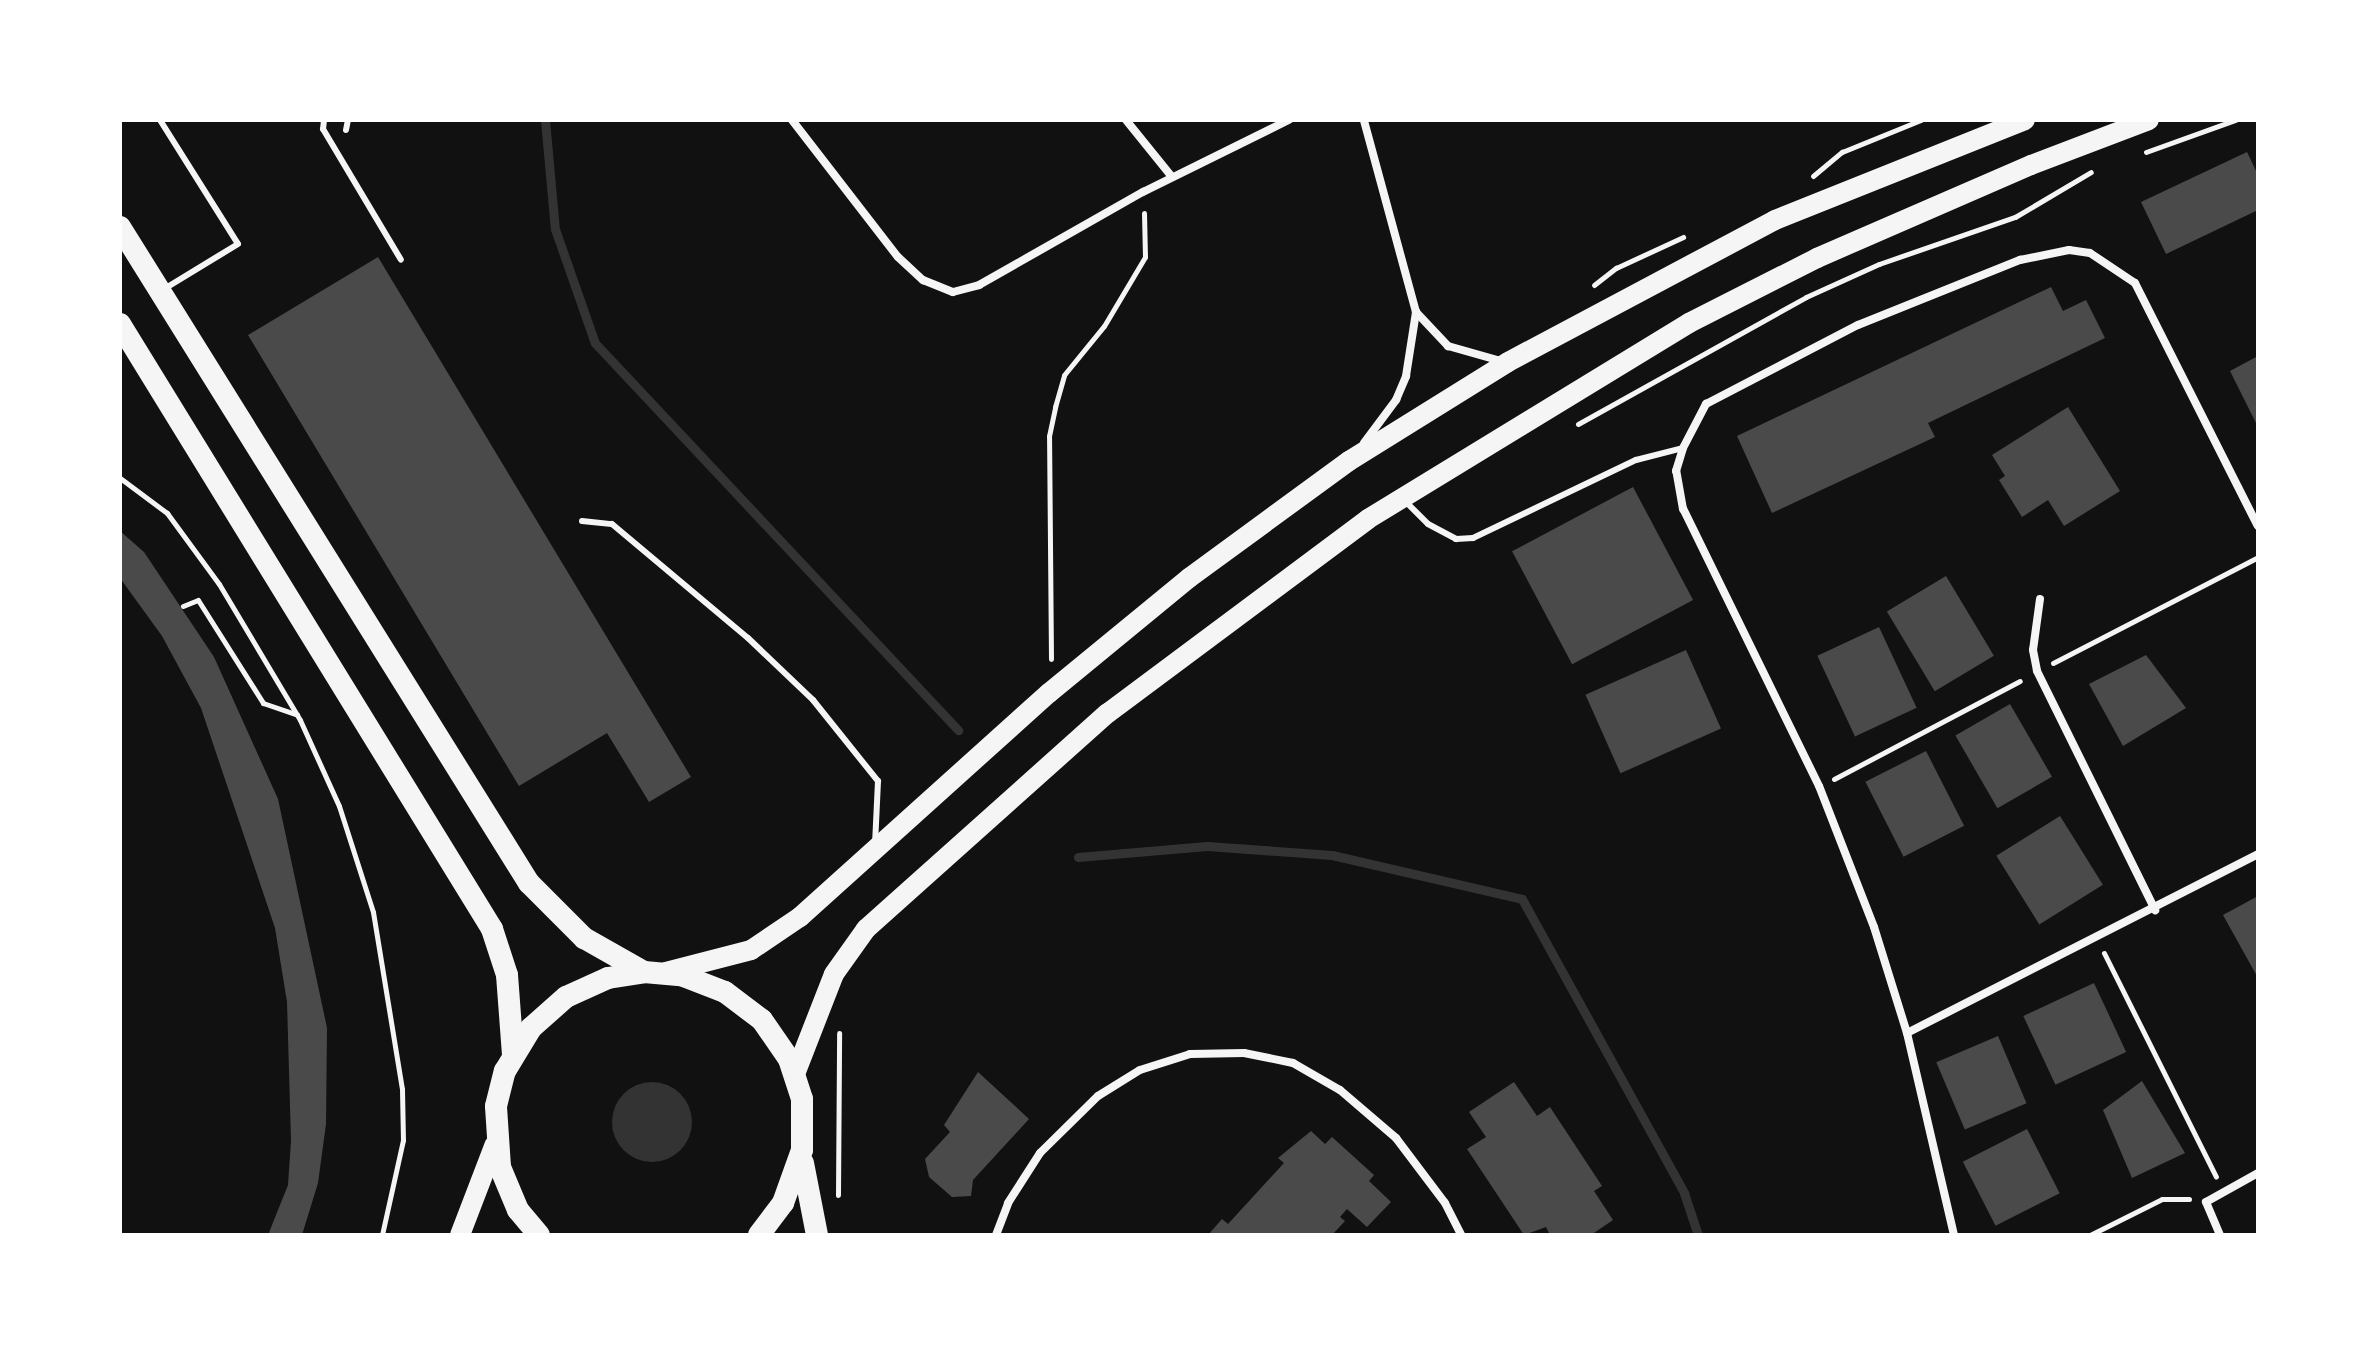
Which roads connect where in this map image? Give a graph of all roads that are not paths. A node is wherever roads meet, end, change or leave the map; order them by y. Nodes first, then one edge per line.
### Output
1 (160, 120) edge
2 (324, 120) edge
3 (348, 120) edge
4 (792, 120) edge
5 (1126, 120) edge
6 (1289, 120) edge
7 (1364, 120) edge
8 (2025, 120) edge
9 (2149, 120) edge
10 (346, 130) dead end
11 (1172, 177) junction
12 (120, 227) edge
13 (401, 260) dead end
14 (160, 292) junction
15 (1416, 312) junction
16 (120, 324) edge
17 (1508, 362) junction
18 (1683, 448) junction
19 (1349, 461) junction
20 (1401, 497) junction
21 (582, 521) dead end
22 (2258, 526) edge
23 (2040, 599) dead end
24 (874, 852) junction
25 (2258, 854) edge
26 (2155, 910) junction
27 (654, 972) junction
28 (1907, 1033) junction
29 (513, 1054) junction
30 (795, 1074) junction
31 (495, 1144) junction
32 (802, 1150) junction
33 (2258, 1173) edge
34 (460, 1235) edge
35 (539, 1235) edge
36 (759, 1235) edge
37 (817, 1235) edge
38 (996, 1235) edge
39 (1461, 1235) edge
40 (1954, 1235) edge
41 (2220, 1235) edge

1 - 14 lane
2 - 13 lane
3 - 10 lane
4 - 11 street
5 - 11 street
6 - 11 street
7 - 15 street
8 - 17 main road
9 - 20 main road
12 - 14 highway
14 - 27 highway
15 - 17 street
15 - 19 street
16 - 29 highway
17 - 19 main road
18 - 20 lane
18 - 22 street
18 - 28 street
19 - 24 main road
20 - 30 main road
21 - 24 lane
23 - 26 street
24 - 27 main road
25 - 26 street
26 - 28 street
27 - 29 highway
27 - 30 highway
28 - 40 street
29 - 31 highway
30 - 32 highway
31 - 34 main road
31 - 35 highway
32 - 36 highway
32 - 37 highway
33 - 41 street
38 - 39 street

